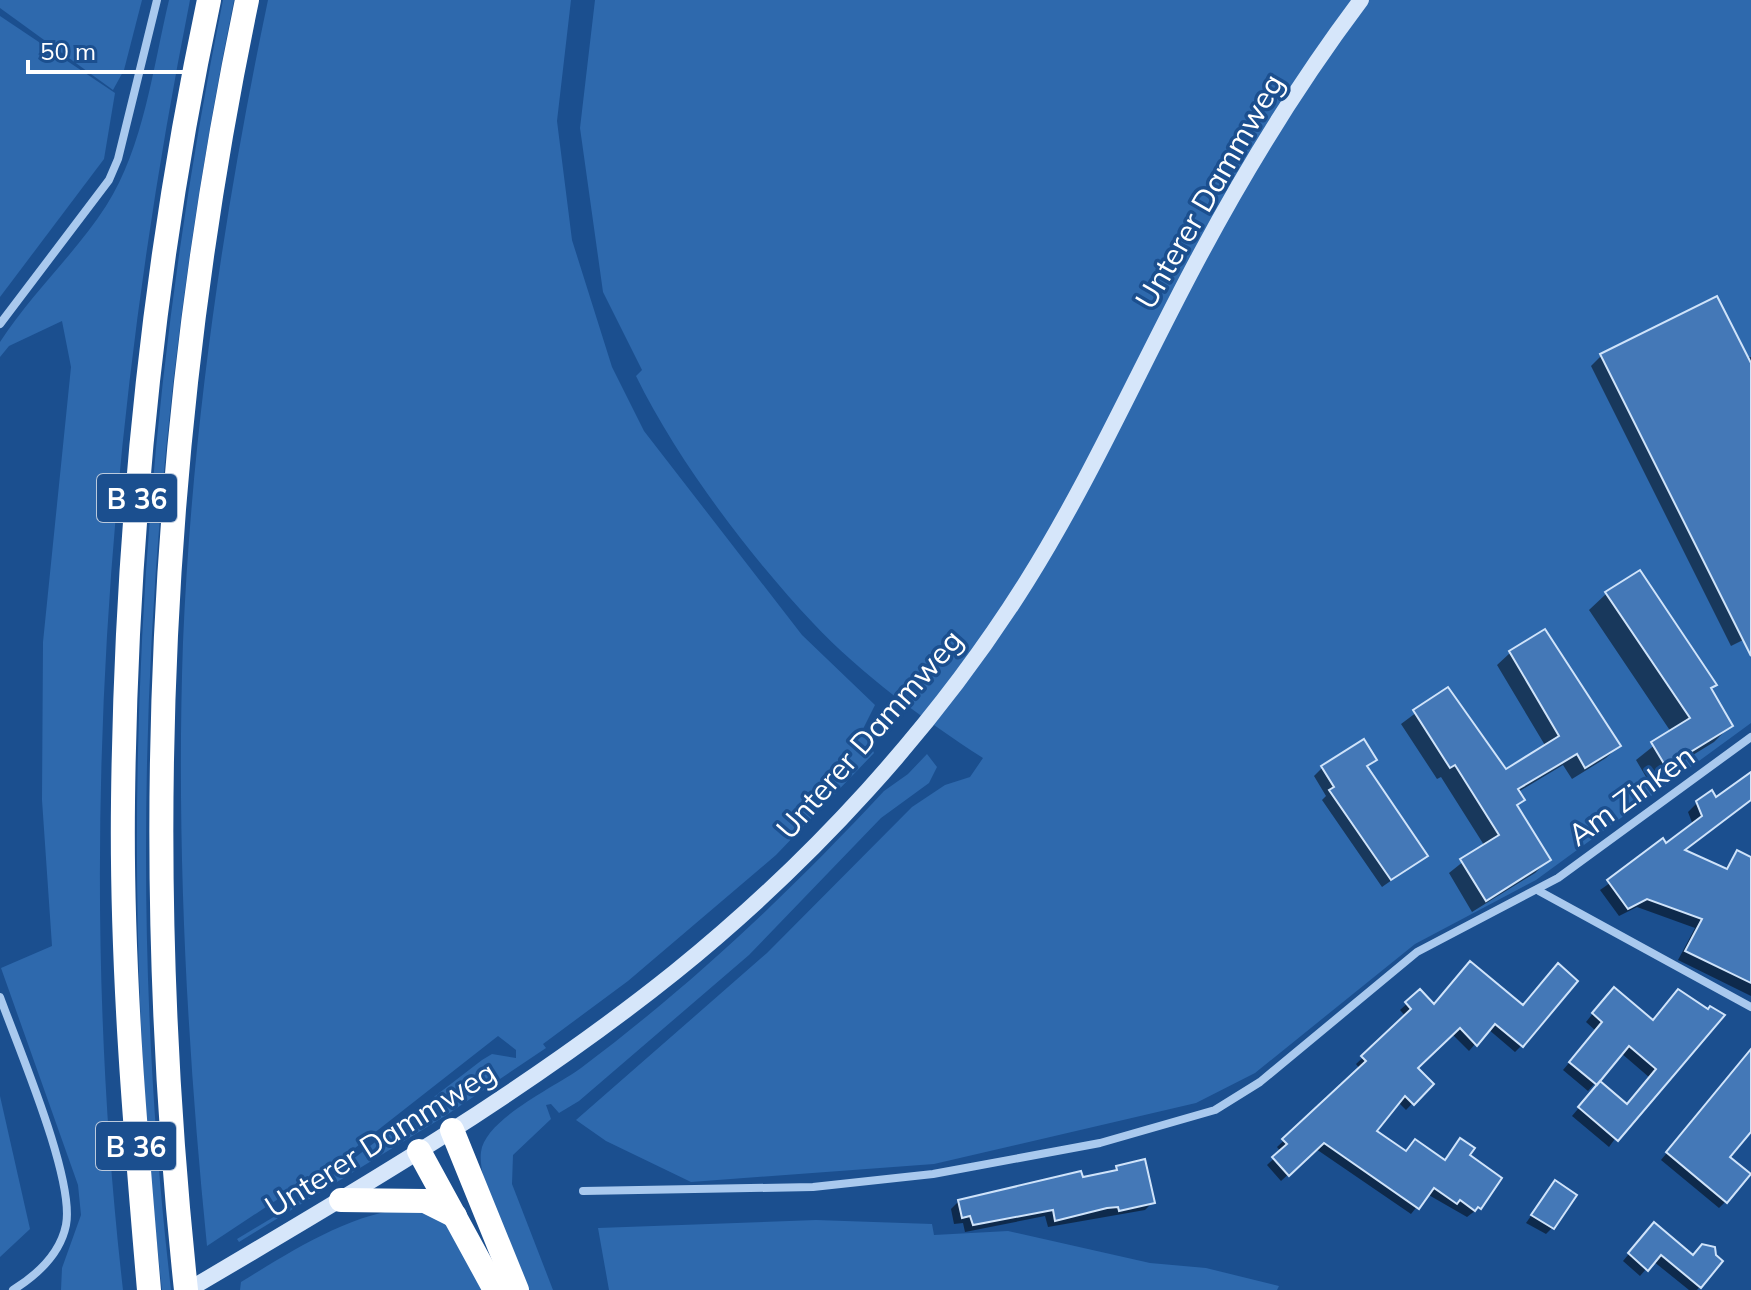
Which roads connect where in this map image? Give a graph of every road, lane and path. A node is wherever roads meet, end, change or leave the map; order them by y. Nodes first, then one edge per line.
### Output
1 (157, 0) edge
2 (209, 0) edge
3 (247, 0) edge
4 (1361, 0) edge
5 (0, 324) edge
6 (1751, 737) edge
7 (1539, 891) junction
8 (0, 997) edge
9 (1751, 1007) edge
10 (452, 1130) junction
11 (419, 1151) junction
12 (583, 1191) dead end
13 (341, 1200) junction
14 (455, 1216) junction
15 (13, 1290) edge
16 (149, 1290) edge
17 (187, 1290) edge
18 (495, 1290) edge
19 (517, 1290) edge

1 - 5 street
2 - 16 highway, B 36
3 - 17 highway, B 36
4 - 10 main road, Unterer Dammweg
6 - 7 street, Am Zinken
7 - 9 street
7 - 12 street, Am Zinken
8 - 15 street
10 - 11 main road, Unterer Dammweg
10 - 19 highway
11 - 13 main road, Unterer Dammweg
11 - 14 highway
13 - 14 highway
13 - 17 main road, Unterer Dammweg
14 - 18 highway

